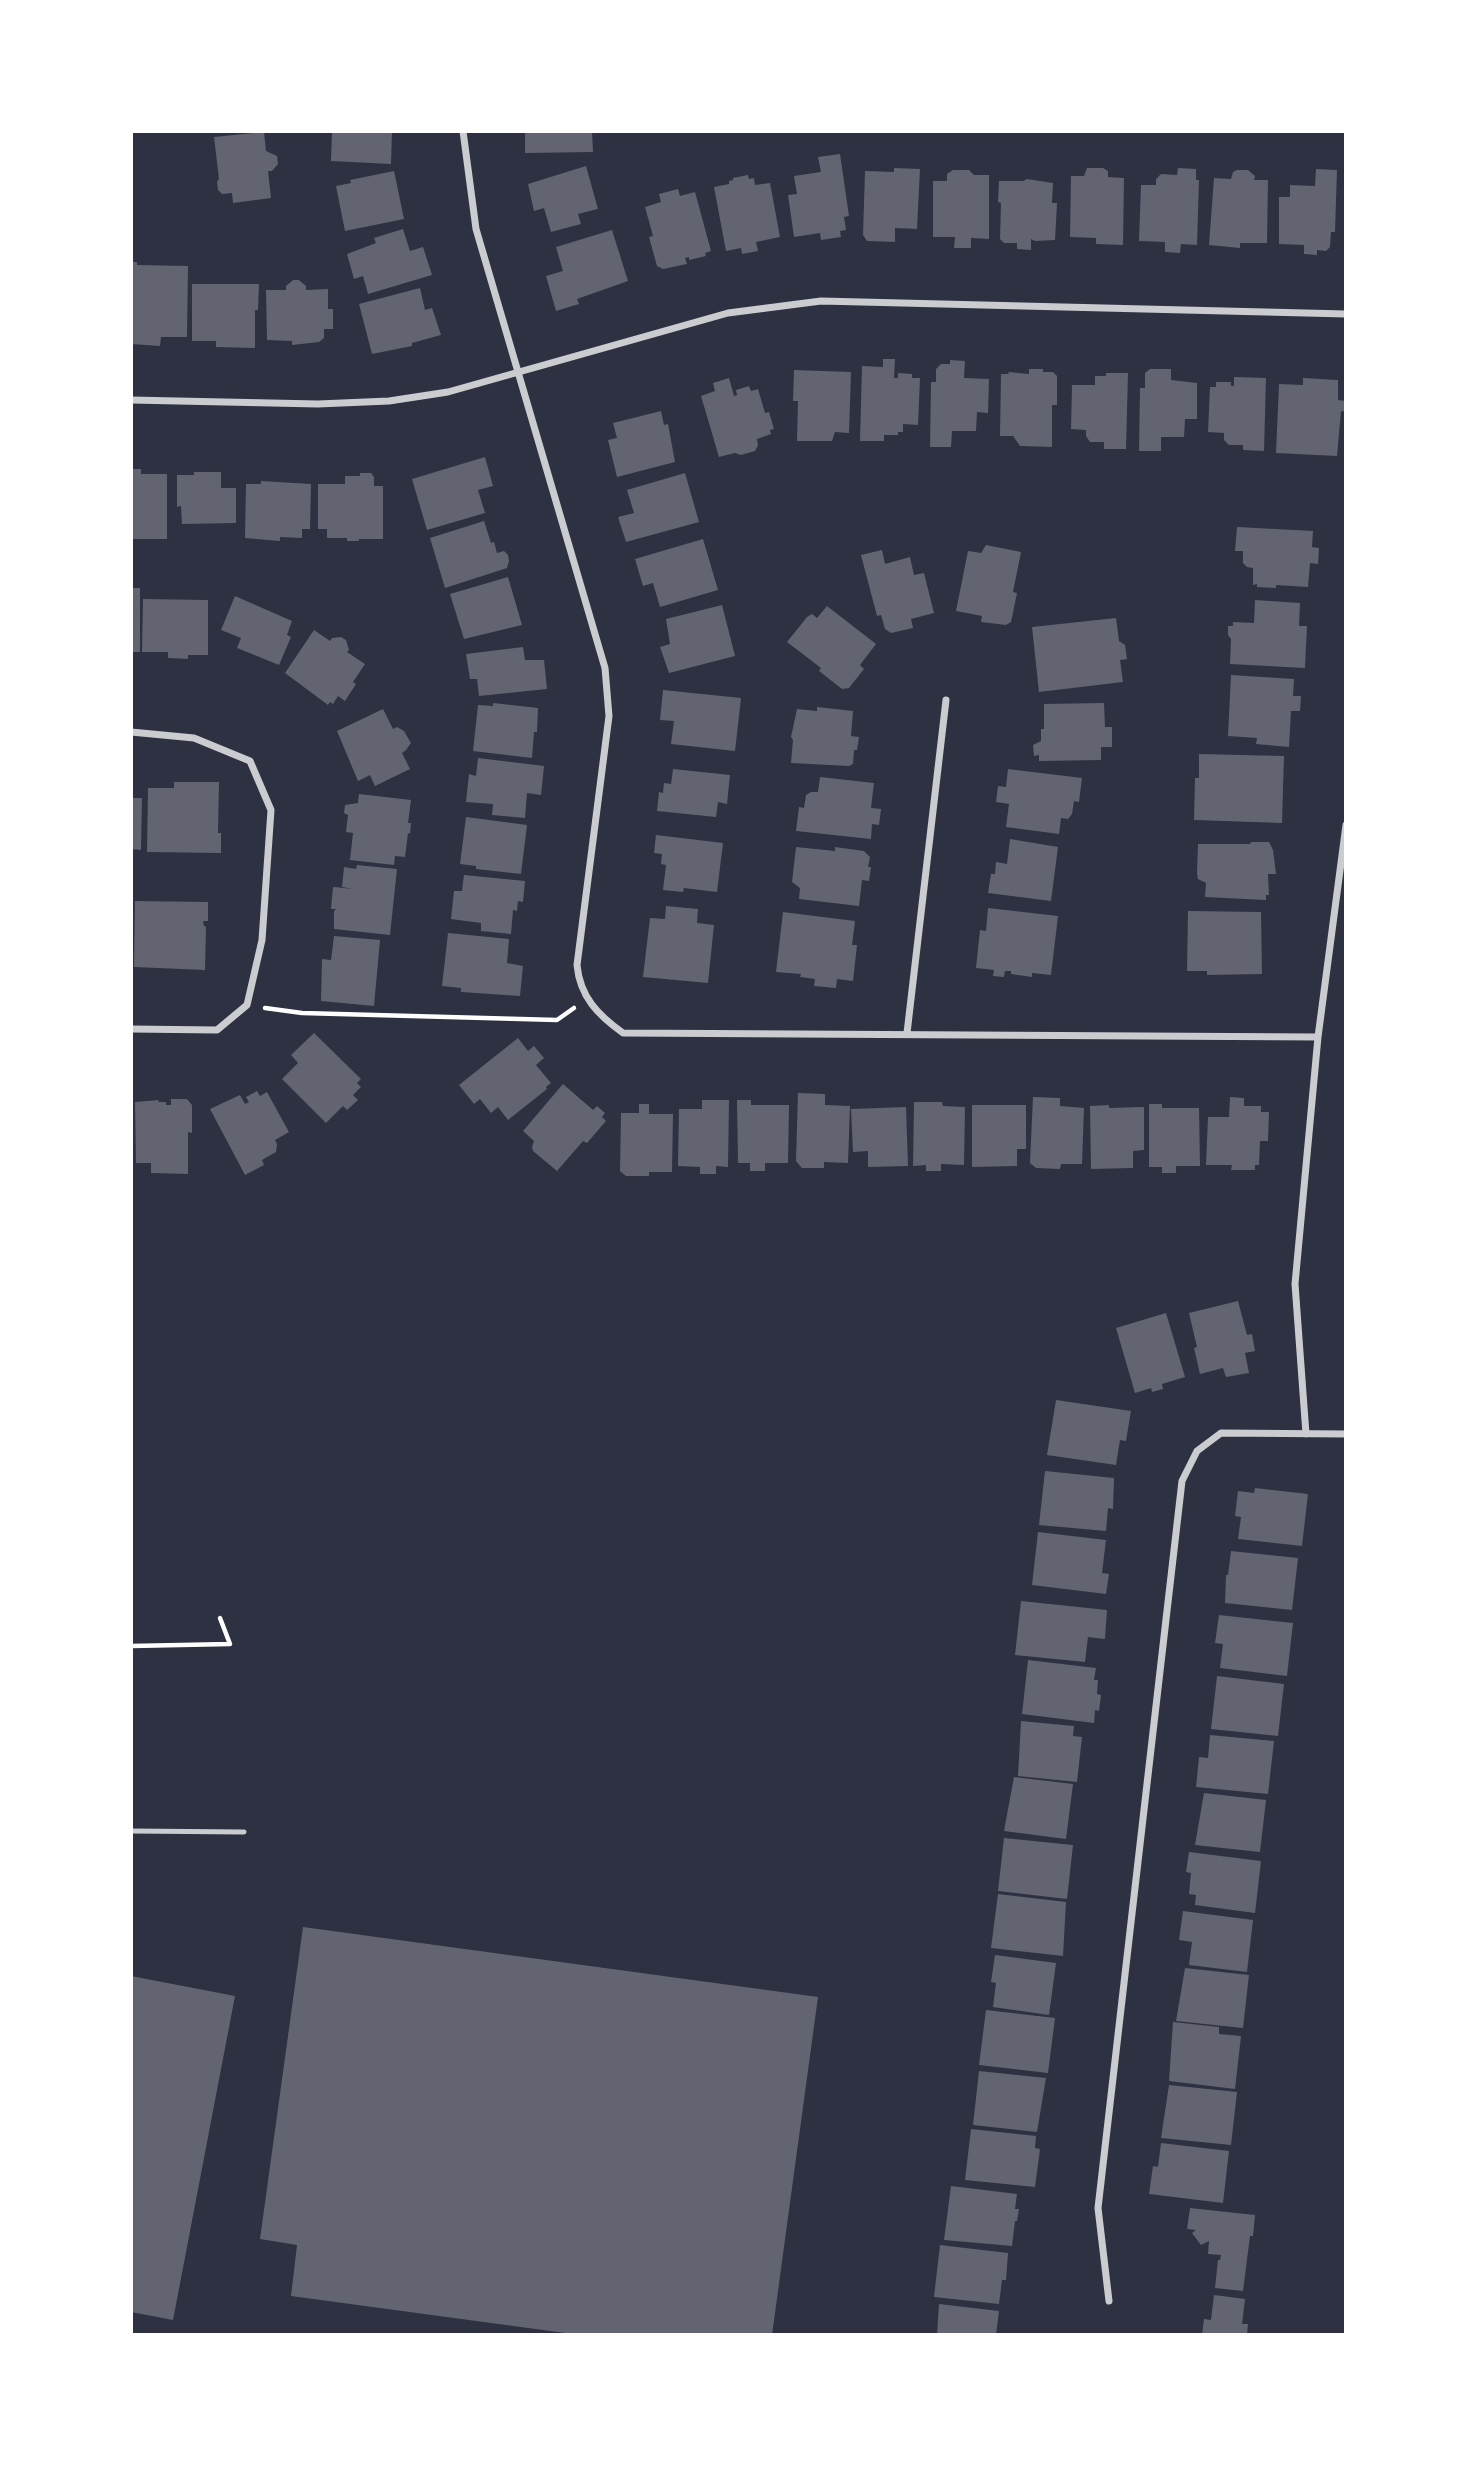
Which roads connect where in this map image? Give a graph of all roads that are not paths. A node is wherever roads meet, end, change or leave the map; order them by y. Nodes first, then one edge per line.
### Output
1 (463, 131) edge
2 (1346, 314) edge
3 (517, 372) junction
4 (131, 400) edge
5 (946, 700) dead end
6 (131, 732) edge
7 (1346, 825) edge
8 (131, 1029) edge
9 (907, 1033) junction
10 (1318, 1037) junction
11 (1306, 1434) junction
12 (1346, 1434) edge
13 (131, 1831) edge
14 (244, 1832) dead end
15 (1109, 2301) dead end

1 - 3 street
2 - 3 street
3 - 4 street
3 - 9 street
5 - 9 street
6 - 8 street
7 - 10 street
9 - 10 street
10 - 11 street
11 - 12 street
11 - 15 street
13 - 14 lane

